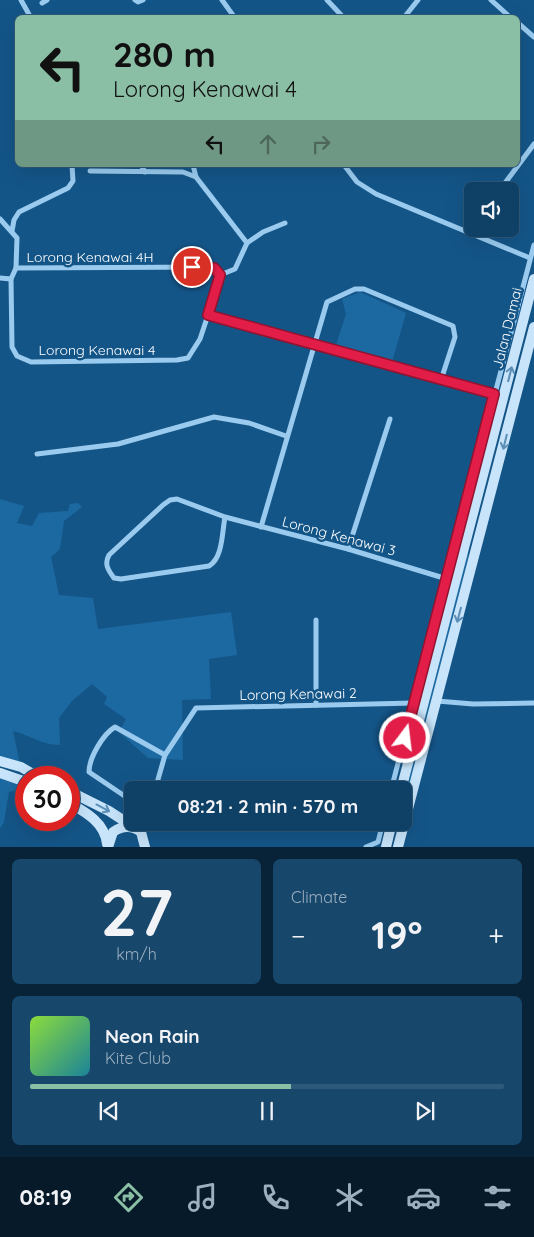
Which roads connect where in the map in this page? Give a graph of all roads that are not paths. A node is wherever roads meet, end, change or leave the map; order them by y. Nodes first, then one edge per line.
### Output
1 (21, 0) edge
2 (135, 0) edge
3 (143, 0) edge
4 (222, 0) edge
5 (327, 0) edge
6 (418, 0) edge
7 (492, 0) edge
8 (29, 15) edge
9 (233, 15) edge
10 (341, 15) edge
11 (406, 15) dead end
12 (508, 15) edge
13 (520, 25) edge
14 (534, 37) edge
15 (534, 144) edge
16 (520, 163) edge
17 (72, 167) edge
18 (142, 167) edge
19 (194, 167) edge
20 (346, 167) edge
21 (517, 167) edge
22 (90, 171) dead end
23 (145, 172) junction
24 (196, 177) junction
25 (506, 182) edge
26 (0, 219) edge
27 (285, 223) dead end
28 (12, 231) junction
29 (247, 243) junction
30 (534, 245) edge
31 (530, 258) junction
32 (16, 268) junction
33 (220, 275) junction
34 (0, 278) edge
35 (11, 279) junction
36 (534, 279) edge
37 (208, 315) junction
38 (534, 327) edge
39 (315, 344) junction
40 (441, 380) junction
41 (494, 394) junction
42 (390, 419) dead end
43 (286, 436) junction
44 (37, 454) dead end
45 (225, 516) junction
46 (261, 527) junction
47 (348, 549) junction
48 (447, 579) junction
49 (316, 620) dead end
50 (437, 701) junction
51 (414, 704) junction
52 (534, 704) edge
53 (316, 705) junction
54 (165, 755) junction
55 (5, 762) edge
56 (4, 774) edge
57 (158, 781) edge
58 (393, 781) edge
59 (403, 781) edge
60 (124, 796) edge
61 (80, 797) edge
62 (80, 810) edge
63 (124, 821) edge
64 (124, 827) edge
65 (138, 831) edge
66 (381, 831) edge
67 (390, 831) edge
68 (108, 847) edge
69 (146, 847) edge
70 (366, 847) edge
71 (386, 847) edge
72 (398, 847) edge

1 - 8 street
2 - 3 street
4 - 9 street
5 - 10 street
6 - 11 street
7 - 12 street
13 - 14 street
15 - 16 street
17 - 28 street
18 - 23 street
19 - 24 street
20 - 31 street
21 - 25 street
22 - 23 street
23 - 24 street
24 - 29 street
26 - 28 street
27 - 29 street
28 - 32 street, Lorong Kenawai 4
29 - 33 street
30 - 31 street
31 - 41 street
32 - 33 street, Lorong Kenawai 4H
32 - 35 street, Lorong Kenawai 4
33 - 37 street, Lorong Kenawai 4
34 - 35 street
35 - 37 street, Lorong Kenawai 4
59 -> 36 main road, Jalan Damai
37 - 39 street
38 -> 50 main road, Jalan Damai
39 - 40 street
39 - 40 street
39 - 43 street
40 - 41 street
41 - 48 street
42 - 47 street
43 - 44 street
43 - 46 street
45 - 45 street, Lorong Kenawai 3
45 - 46 street, Lorong Kenawai 3
46 - 47 street, Lorong Kenawai 3
47 - 48 street, Lorong Kenawai 3
48 - 51 street
49 - 53 street
50 - 52 street
50 - 72 main road, Jalan Damai
51 - 53 street, Lorong Kenawai 2
51 - 58 street
53 - 54 street, Lorong Kenawai 2
54 - 57 street
54 - 60 street
55 - 56 main road
61 -> 63 main road
62 - 68 main road
64 - 68 main road
65 - 69 main road
66 - 70 street
67 - 71 main road

